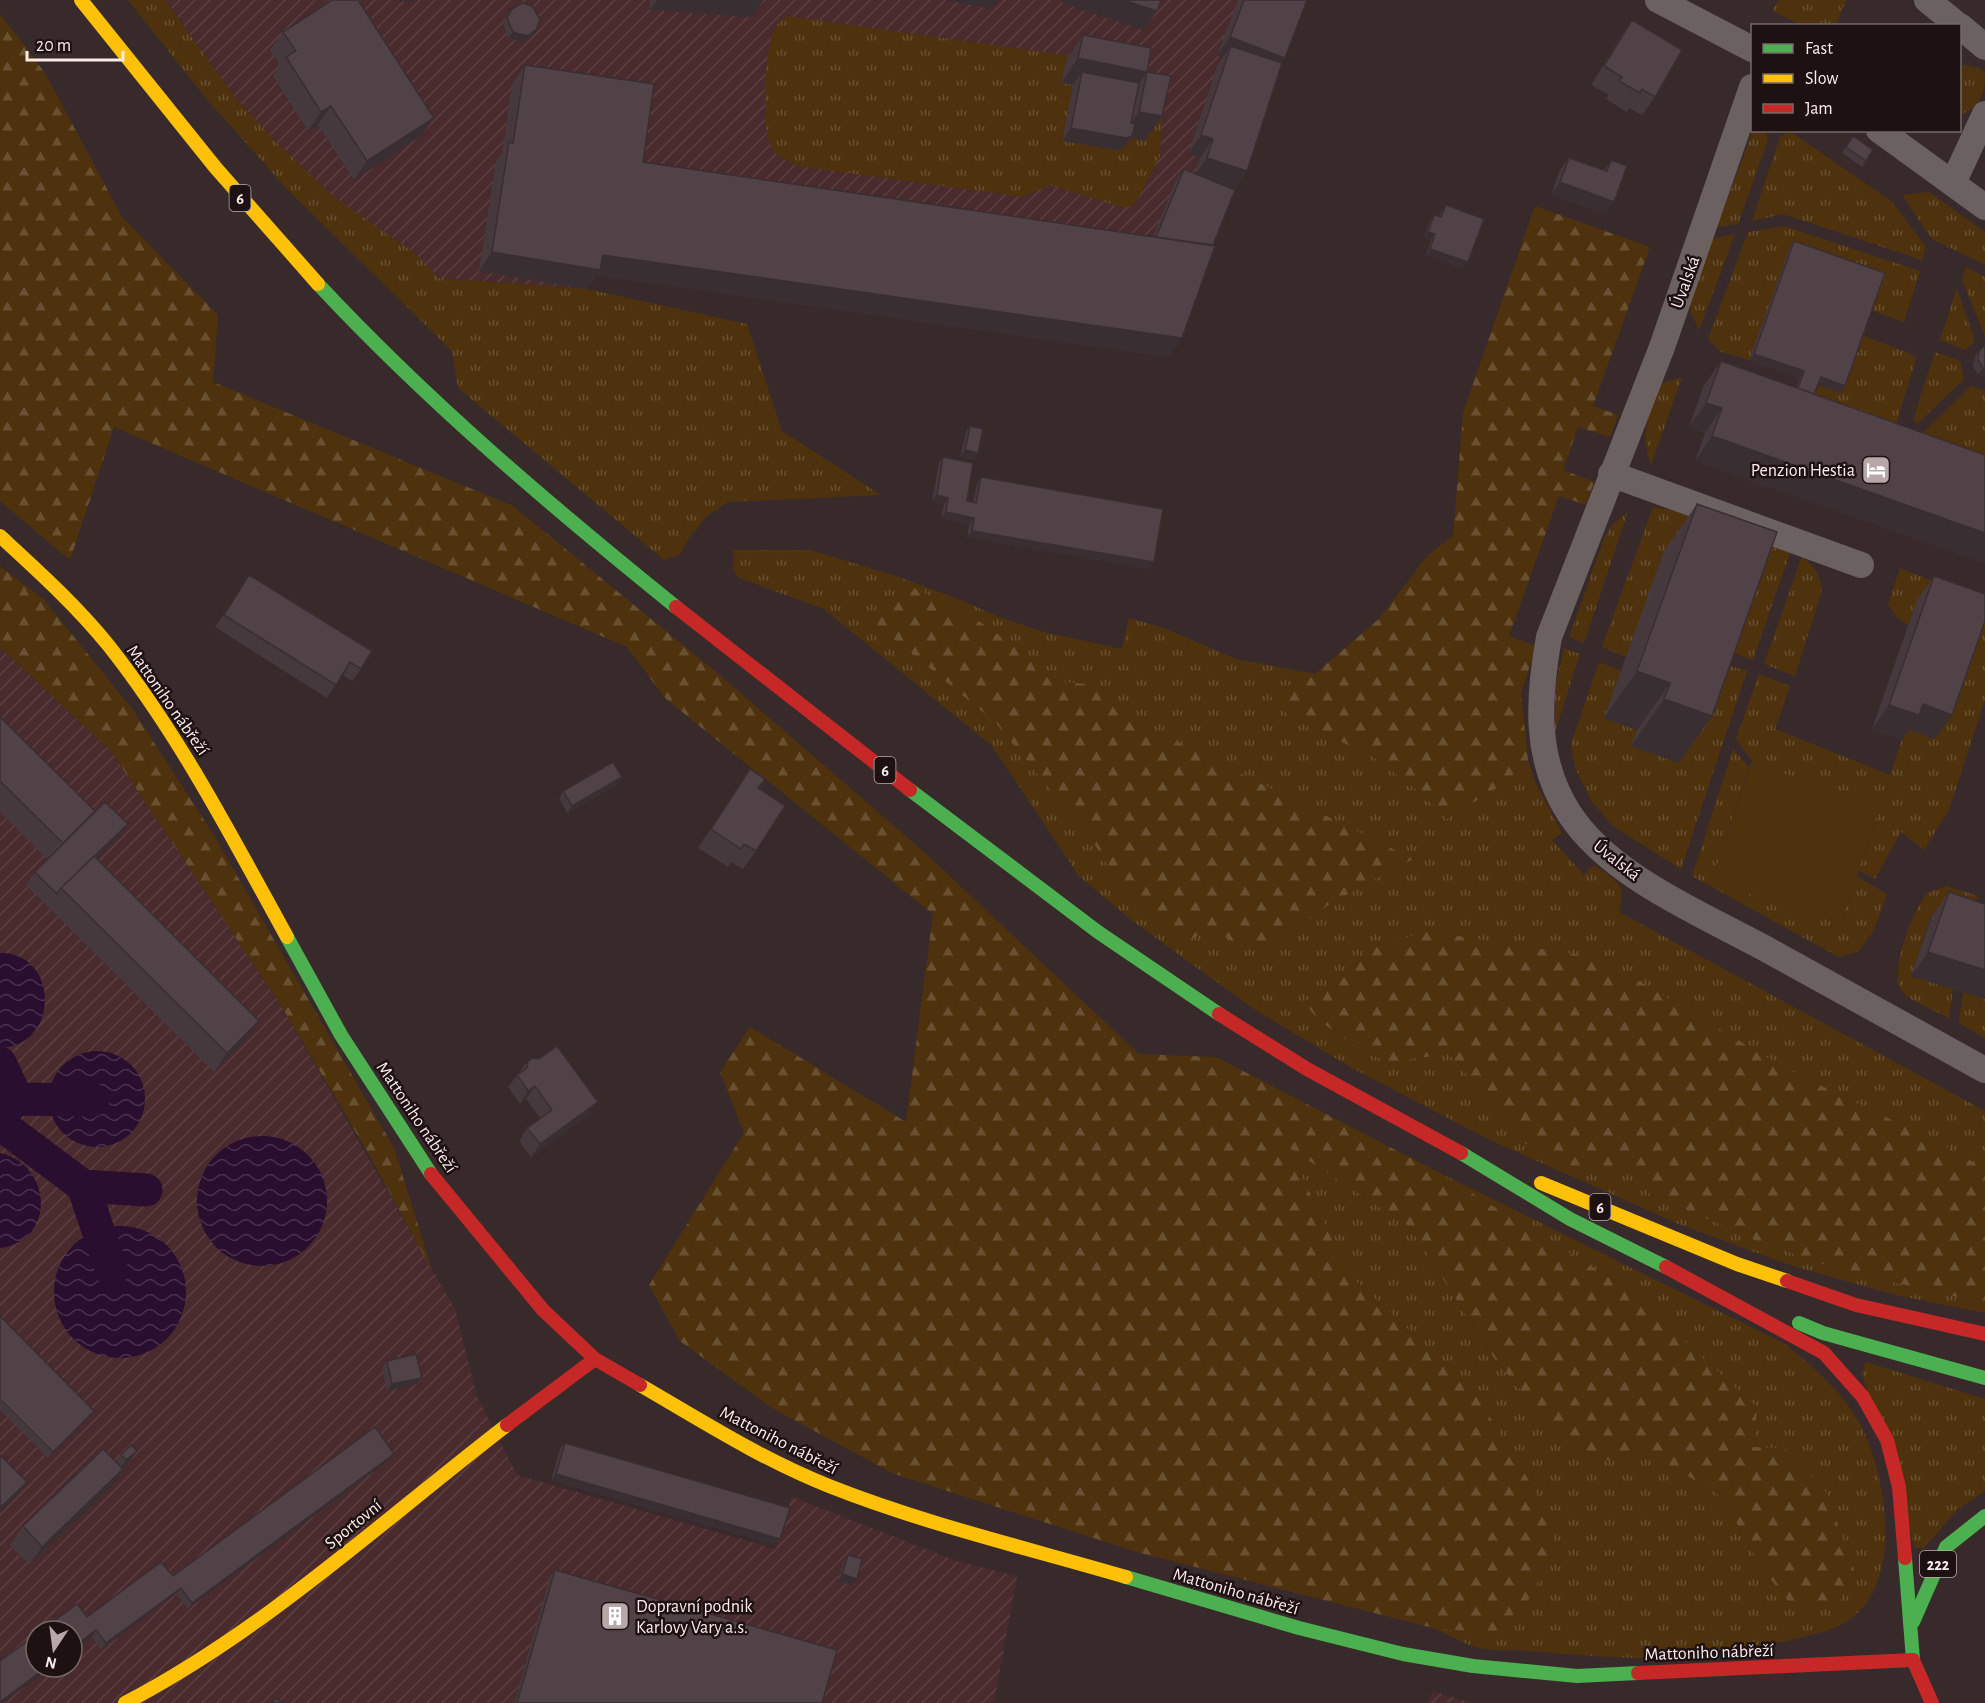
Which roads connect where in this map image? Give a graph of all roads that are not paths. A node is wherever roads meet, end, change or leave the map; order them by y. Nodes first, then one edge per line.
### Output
1 (81, 0) edge
2 (1658, 0) edge
3 (1927, 0) edge
4 (118, 22) dead end
5 (1957, 24) edge
6 (1961, 28) edge
7 (1985, 47) edge
8 (1751, 48) edge
9 (132, 65) junction
10 (1751, 90) edge
11 (1985, 114) edge
12 (1882, 132) edge
13 (1953, 183) junction
14 (1985, 207) edge
15 (1611, 474) junction
16 (0, 536) edge
17 (1862, 565) dead end
18 (1985, 1070) edge
19 (1461, 1153) junction
20 (1710, 1289) junction
21 (1985, 1334) edge
22 (595, 1359) junction
23 (1985, 1378) edge
24 (1985, 1516) edge
25 (1911, 1626) junction
26 (1913, 1660) junction
27 (125, 1703) edge
28 (1932, 1703) edge

1 - 9 main road, 6
2 - 8 street
3 - 5 street
4 - 9 main road
6 - 7 street
9 - 19 main road, 6
10 - 15 street, Úvalská
11 - 13 street
12 - 13 street
13 - 14 street
15 - 17 street
15 - 18 street, Úvalská
16 - 22 main road, Mattoniho nábřeží
19 - 20 main road, 6
19 - 21 main road, 6
20 - 23 main road, 6
20 - 25 main road
22 - 26 main road, Mattoniho nábřeží
22 - 27 main road, Sportovní
24 - 25 main road, 222
25 - 26 main road, 222
26 - 28 main road, 222

